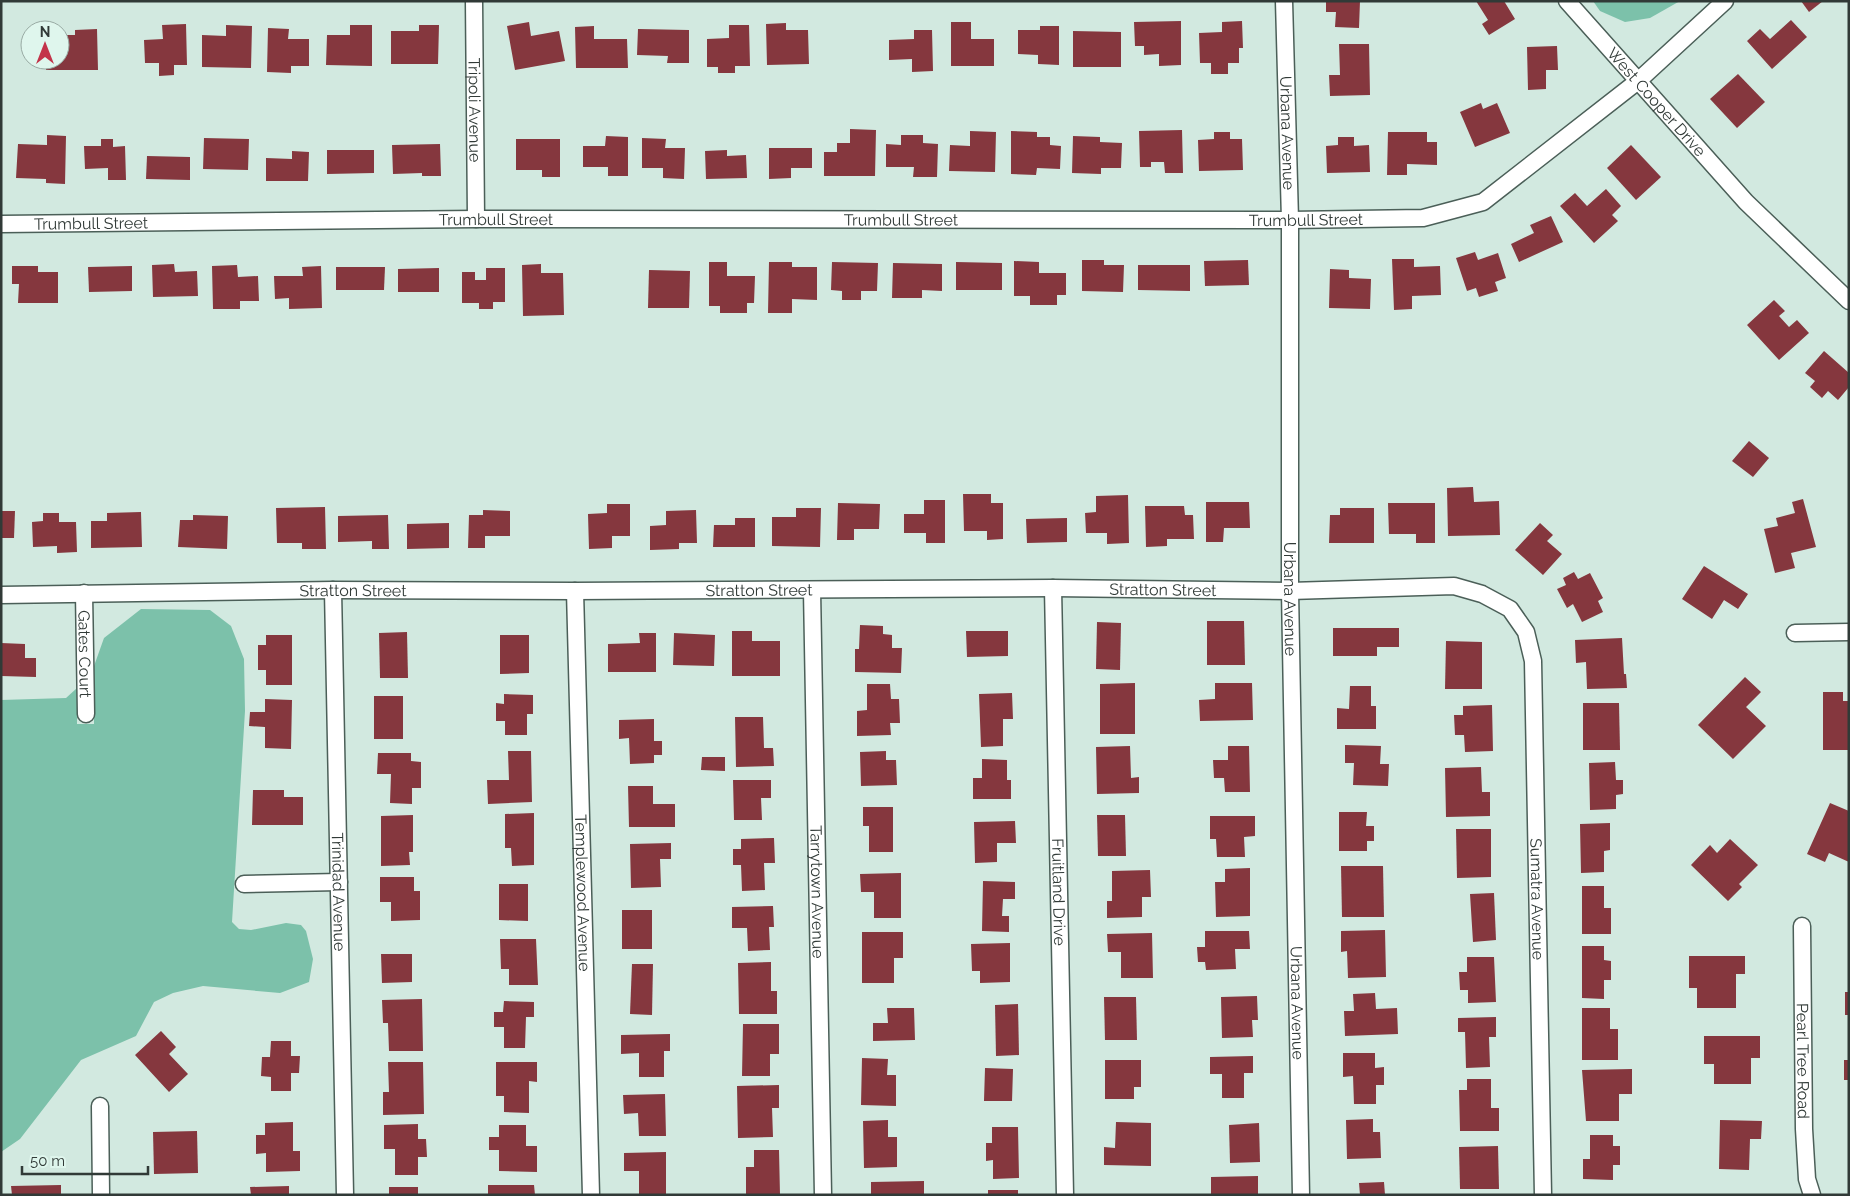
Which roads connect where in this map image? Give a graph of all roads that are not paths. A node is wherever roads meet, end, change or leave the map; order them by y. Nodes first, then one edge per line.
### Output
1 (474, 1) edge
2 (1284, 1) edge
3 (1567, 1) edge
4 (1725, 1) edge
5 (1638, 81) junction
6 (476, 219) junction
7 (1290, 220) junction
8 (1, 224) edge
9 (1849, 302) edge
10 (1053, 588) junction
11 (333, 590) junction
12 (812, 590) junction
13 (575, 591) junction
14 (1290, 591) junction
15 (84, 594) junction
16 (1, 595) edge
17 (1510, 609) joint
18 (1849, 632) edge
19 (1795, 633) dead end
20 (86, 714) dead end
21 (339, 882) junction
22 (244, 884) dead end
23 (1802, 926) dead end
24 (100, 1106) dead end
25 (101, 1195) edge
26 (345, 1195) edge
27 (591, 1195) edge
28 (823, 1195) edge
29 (1065, 1195) edge
30 (1301, 1195) edge
31 (1543, 1195) edge
32 (1812, 1195) edge

1 - 6 street, Tripoli Avenue
2 - 7 street, Urbana Avenue
3 - 5 street, West Cooper Drive
4 - 5 street, Trumbull Street
5 - 7 street, Trumbull Street
5 - 9 street, West Cooper Drive
6 - 7 street, Trumbull Street
6 - 8 street, Trumbull Street
7 - 14 street, Urbana Avenue
10 - 12 street, Stratton Street
10 - 14 street, Stratton Street
10 - 29 street, Fruitland Drive
11 - 13 street, Stratton Street
11 - 15 street, Stratton Street
11 - 21 street, Trinidad Avenue
12 - 13 street, Stratton Street
12 - 28 street, Tarrytown Avenue
13 - 27 street, Templewood Avenue
14 - 17 street, Stratton Street
14 - 30 street, Urbana Avenue
15 - 16 street, Stratton Street
15 - 20 street, Gates Court
17 - 31 street, Sumatra Avenue
18 - 19 street
21 - 22 street
21 - 26 street, Trinidad Avenue
23 - 32 street, Pearl Tree Road
24 - 25 street

